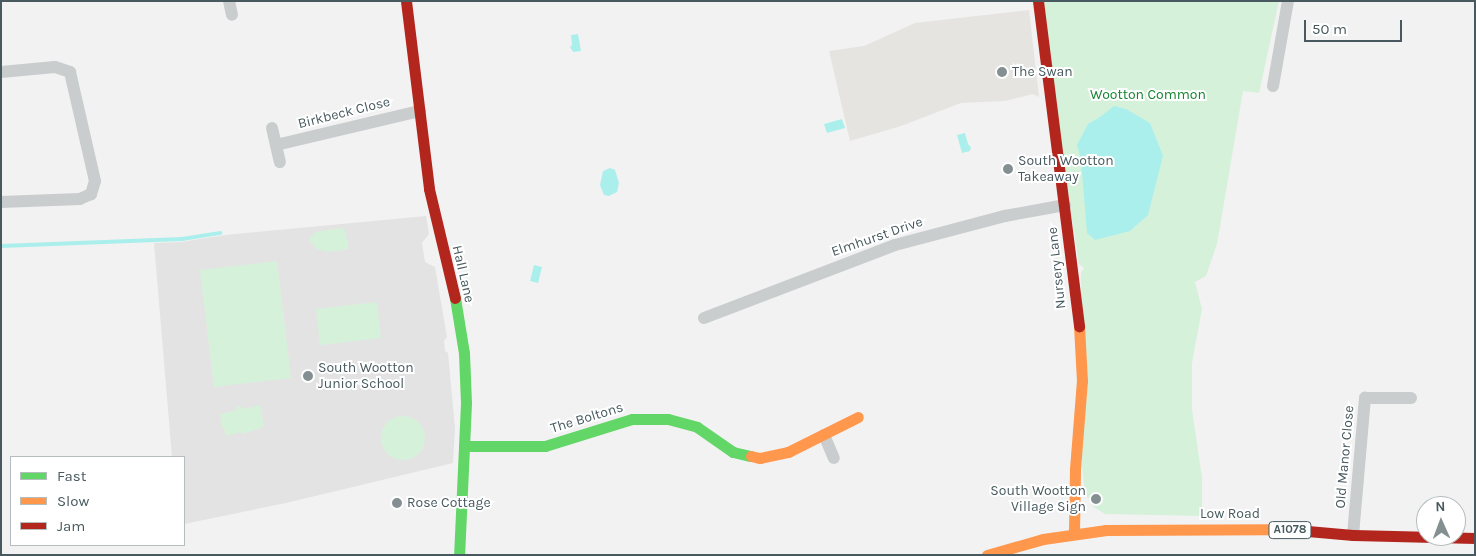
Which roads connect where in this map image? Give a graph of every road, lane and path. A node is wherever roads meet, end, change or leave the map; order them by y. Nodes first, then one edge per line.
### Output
1 (229, 1) edge
2 (406, 1) edge
3 (1038, 1) edge
4 (1288, 1) edge
5 (232, 15) dead end
6 (1, 72) edge
7 (1273, 86) dead end
8 (420, 111) junction
9 (272, 128) dead end
10 (276, 145) junction
11 (280, 162) dead end
12 (1, 202) edge
13 (1066, 205) junction
14 (704, 318) dead end
15 (1411, 398) dead end
16 (858, 417) dead end
17 (824, 435) junction
18 (464, 446) junction
19 (834, 458) dead end
20 (1074, 532) junction
21 (1353, 535) junction
22 (1475, 538) edge
23 (459, 555) edge
24 (987, 555) edge

1 - 5 street
2 - 8 street, Hall Lane
3 - 13 street, Nursery Lane
4 - 7 street
6 - 12 street
8 - 10 street, Birkbeck Close
8 - 18 street, Hall Lane
9 - 10 street
10 - 11 street
13 - 14 street, Elmhurst Drive
13 - 20 street, Nursery Lane
15 - 21 street, Old Manor Close
16 - 17 street, The Boltons
17 - 18 street, The Boltons
17 - 19 street
18 - 23 street, Hall Lane
20 - 21 street, Low Road / A1078
20 - 24 street, Low Road / A1078
21 - 22 street, Low Road / A1078

